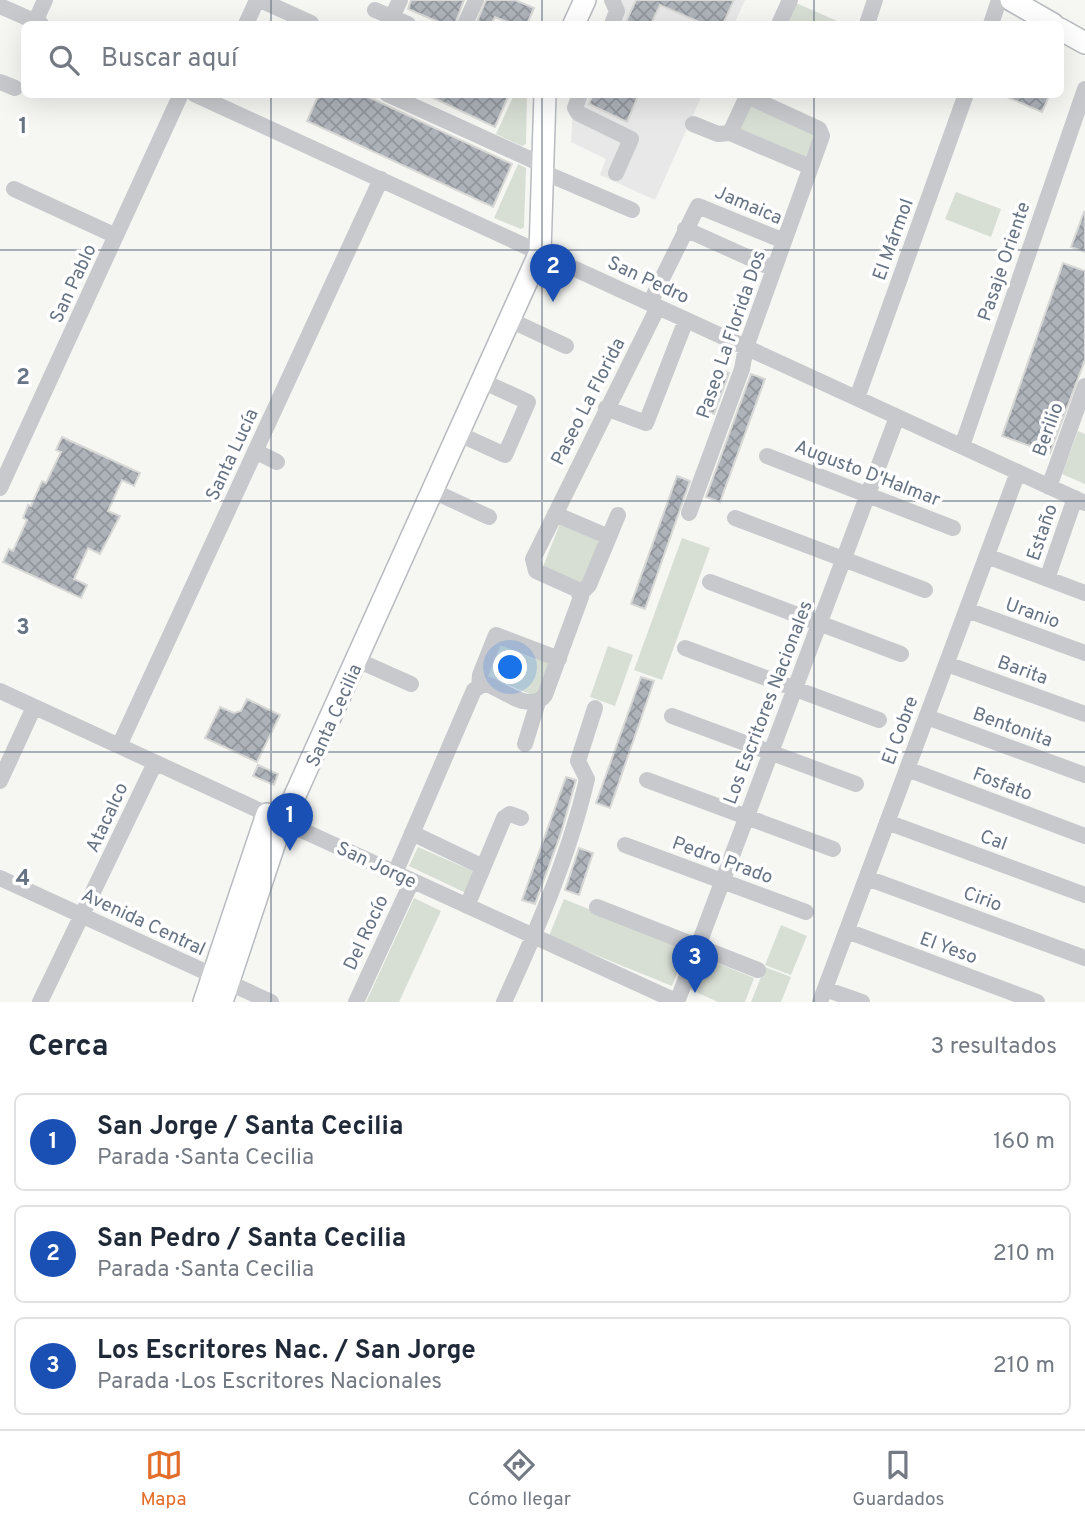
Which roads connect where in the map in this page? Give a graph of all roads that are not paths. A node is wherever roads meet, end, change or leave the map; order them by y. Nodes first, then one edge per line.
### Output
1 (45, 0) edge
2 (259, 0) edge
3 (400, 0) edge
4 (476, 0) edge
5 (585, 0) edge
6 (612, 0) edge
7 (790, 0) edge
8 (875, 0) edge
9 (999, 0) edge
10 (1011, 0) edge
11 (0, 6) edge
12 (375, 10) dead end
13 (392, 17) junction
14 (34, 21) edge
15 (39, 21) edge
16 (248, 21) edge
17 (306, 21) edge
18 (401, 21) edge
19 (466, 21) edge
20 (575, 21) edge
21 (613, 21) edge
22 (780, 21) edge
23 (868, 21) edge
24 (992, 21) edge
25 (1048, 21) edge
26 (1064, 31) edge
27 (1085, 43) edge
28 (1085, 89) edge
29 (179, 98) edge
30 (212, 98) edge
31 (395, 98) edge
32 (545, 98) edge
33 (579, 98) edge
34 (746, 98) edge
35 (753, 98) edge
36 (965, 98) edge
37 (693, 124) dead end
38 (730, 133) junction
39 (810, 167) junction
40 (543, 168) junction
41 (616, 173) dead end
42 (381, 179) junction
43 (15, 189) dead end
44 (698, 206) joint
45 (632, 210) dead end
46 (685, 229) junction
47 (116, 236) junction
48 (784, 241) junction
49 (540, 252) junction
50 (774, 269) junction
51 (654, 305) junction
52 (510, 320) junction
53 (686, 320) junction
54 (566, 346) dead end
55 (746, 347) junction
56 (482, 381) junction
57 (1085, 386) edge
58 (857, 398) junction
59 (606, 408) junction
60 (897, 416) junction
61 (459, 434) junction
62 (962, 446) junction
63 (255, 451) junction
64 (767, 456) dead end
65 (277, 462) dead end
66 (1018, 472) junction
67 (1049, 486) junction
68 (0, 488) edge
69 (433, 491) junction
70 (867, 495) junction
71 (1080, 501) edge
72 (689, 513) dead end
73 (555, 514) junction
74 (618, 515) dead end
75 (489, 517) dead end
76 (735, 518) dead end
77 (953, 528) dead end
78 (609, 537) junction
79 (987, 556) junction
80 (843, 559) junction
81 (1047, 579) junction
82 (710, 582) dead end
83 (925, 590) dead end
84 (1085, 593) edge
85 (580, 594) junction
86 (967, 610) junction
87 (819, 623) junction
88 (685, 648) dead end
89 (1085, 653) edge
90 (901, 654) dead end
91 (559, 659) junction
92 (357, 660) junction
93 (947, 664) junction
94 (411, 684) dead end
95 (479, 686) junction
96 (795, 689) junction
97 (0, 691) edge
98 (538, 702) junction
99 (34, 707) junction
100 (595, 708) dead end
101 (1085, 714) edge
102 (672, 716) dead end
103 (927, 717) junction
104 (879, 720) dead end
105 (525, 744) dead end
106 (119, 746) junction
107 (771, 752) junction
108 (155, 763) junction
109 (907, 769) junction
110 (1085, 775) edge
111 (647, 780) dead end
112 (0, 781) edge
113 (856, 784) dead end
114 (747, 817) junction
115 (276, 818) junction
116 (521, 818) dead end
117 (887, 822) junction
118 (412, 833) junction
119 (1085, 836) edge
120 (625, 845) dead end
121 (833, 849) dead end
122 (483, 867) junction
123 (395, 873) junction
124 (867, 877) junction
125 (0, 878) edge
126 (412, 881) junction
127 (723, 881) junction
128 (1085, 895) edge
129 (467, 906) junction
130 (597, 907) dead end
131 (806, 912) dead end
132 (83, 916) junction
133 (847, 931) junction
134 (535, 936) junction
135 (698, 947) junction
136 (1085, 958) edge
137 (758, 970) dead end
138 (221, 987) edge
139 (823, 995) edge
140 (655, 997) edge
141 (40, 1002) edge
142 (204, 1002) edge
143 (271, 1002) edge
144 (356, 1002) edge
145 (504, 1002) edge
146 (678, 1002) edge
147 (862, 1002) edge
148 (1037, 1002) edge

1 - 15 street
2 - 16 street
2 - 17 street
3 - 13 street
4 - 19 street
5 - 20 main road
6 - 21 street
7 - 22 street
8 - 23 street
9 - 24 street
10 - 25 main road
11 - 14 street
12 - 13 street
13 - 18 street
26 - 27 main road
28 - 62 street, Pasaje Oriente
29 - 47 street, San Pablo
30 - 42 street, San Pedro
31 - 40 street
32 - 40 main road
33 - 41 street
34 - 38 street, Paseo La Florida Dos
35 - 39 street, Paseo La Florida Dos
36 - 58 street, El Mármol
37 - 38 street
38 - 39 street
39 - 48 street, Paseo La Florida Dos
40 - 45 street
40 - 49 main road
42 - 49 street, San Pedro
42 - 63 street, Santa Lucía
43 - 47 street
44 - 46 street, Paseo La Florida
44 - 48 street, Jamaica
46 - 50 street
46 - 51 street, Paseo La Florida
47 - 68 street, San Pablo
48 - 50 street, Paseo La Florida Dos
49 - 51 street, San Pedro
49 - 52 main road, Santa Cecilia
50 - 55 street, Paseo La Florida Dos
51 - 53 street, San Pedro
51 - 59 street, Paseo La Florida
52 - 54 street
52 - 56 main road, Santa Cecilia
53 - 55 street, San Pedro
53 - 59 street
55 - 58 street, San Pedro
55 - 72 street, Paseo La Florida Dos
56 - 61 main road, Santa Cecilia
56 - 61 street
57 - 67 street, Berilio
58 - 60 street, San Pedro
59 - 73 street, Paseo La Florida
60 - 62 street, San Pedro
60 - 70 street, Los Escritores Nacionales
61 - 69 main road, Santa Cecilia
62 - 66 street, San Pedro
63 - 65 street
63 - 106 street, Santa Lucía
64 - 70 street, Augusto D'Halmar
66 - 67 street, San Pedro
66 - 79 street, El Cobre
67 - 71 street, San Pedro
69 - 75 street
69 - 92 main road, Santa Cecilia
70 - 77 street, Augusto D'Halmar
70 - 80 street, Los Escritores Nacionales
71 - 81 street, Estaño
73 - 78 street
73 - 85 street, Paseo La Florida
74 - 78 street
76 - 80 street
78 - 85 street
79 - 81 street
79 - 86 street, El Cobre
80 - 83 street
80 - 87 street, Los Escritores Nacionales
81 - 84 street
82 - 87 street
85 - 91 street
86 - 89 street, Uranio
86 - 93 street, El Cobre
87 - 90 street
87 - 96 street, Los Escritores Nacionales
88 - 96 street
91 - 95 street
91 - 98 street
92 - 94 street
92 - 115 main road, Santa Cecilia
93 - 101 street, Barita
93 - 103 street, El Cobre
95 - 98 street
95 - 118 street
96 - 104 street
96 - 107 street, Los Escritores Nacionales
97 - 99 street, San Jorge
98 - 105 street
99 - 106 street, San Jorge
99 - 112 street
100 - 134 street
102 - 107 street
103 - 109 street, El Cobre
103 - 110 street, Bentonita
106 - 108 street, San Jorge
107 - 113 street
107 - 114 street, Los Escritores Nacionales
108 - 115 street, San Jorge
108 - 132 street, Atacalco
109 - 117 street, El Cobre
109 - 119 street, Fosfato
111 - 114 street
114 - 121 street
114 - 127 street, Los Escritores Nacionales
115 - 123 street, San Jorge
115 - 138 main road, Santa Cecilia
116 - 122 street
117 - 124 street, El Cobre
117 - 128 street, Cal
118 - 122 street
118 - 123 street
120 - 127 street, Pedro Prado
122 - 129 street
123 - 126 street, San Jorge
124 - 133 street, El Cobre
124 - 136 street, Cirio
125 - 132 street, Avenida Central
126 - 129 street, San Jorge
126 - 144 street, Del Rocío
127 - 131 street, Pedro Prado
127 - 135 street, Los Escritores Nacionales
129 - 134 street, San Jorge
130 - 135 street
132 - 138 street, Avenida Central
132 - 141 street, Atacalco
133 - 139 street, El Cobre
133 - 148 street, El Yeso
134 - 140 street, San Jorge
134 - 145 street
135 - 137 street
135 - 146 street, Los Escritores Nacionales
138 - 142 main road, Santa Cecilia
138 - 143 street, Avenida Central
139 - 147 street
140 - 146 street, San Jorge

